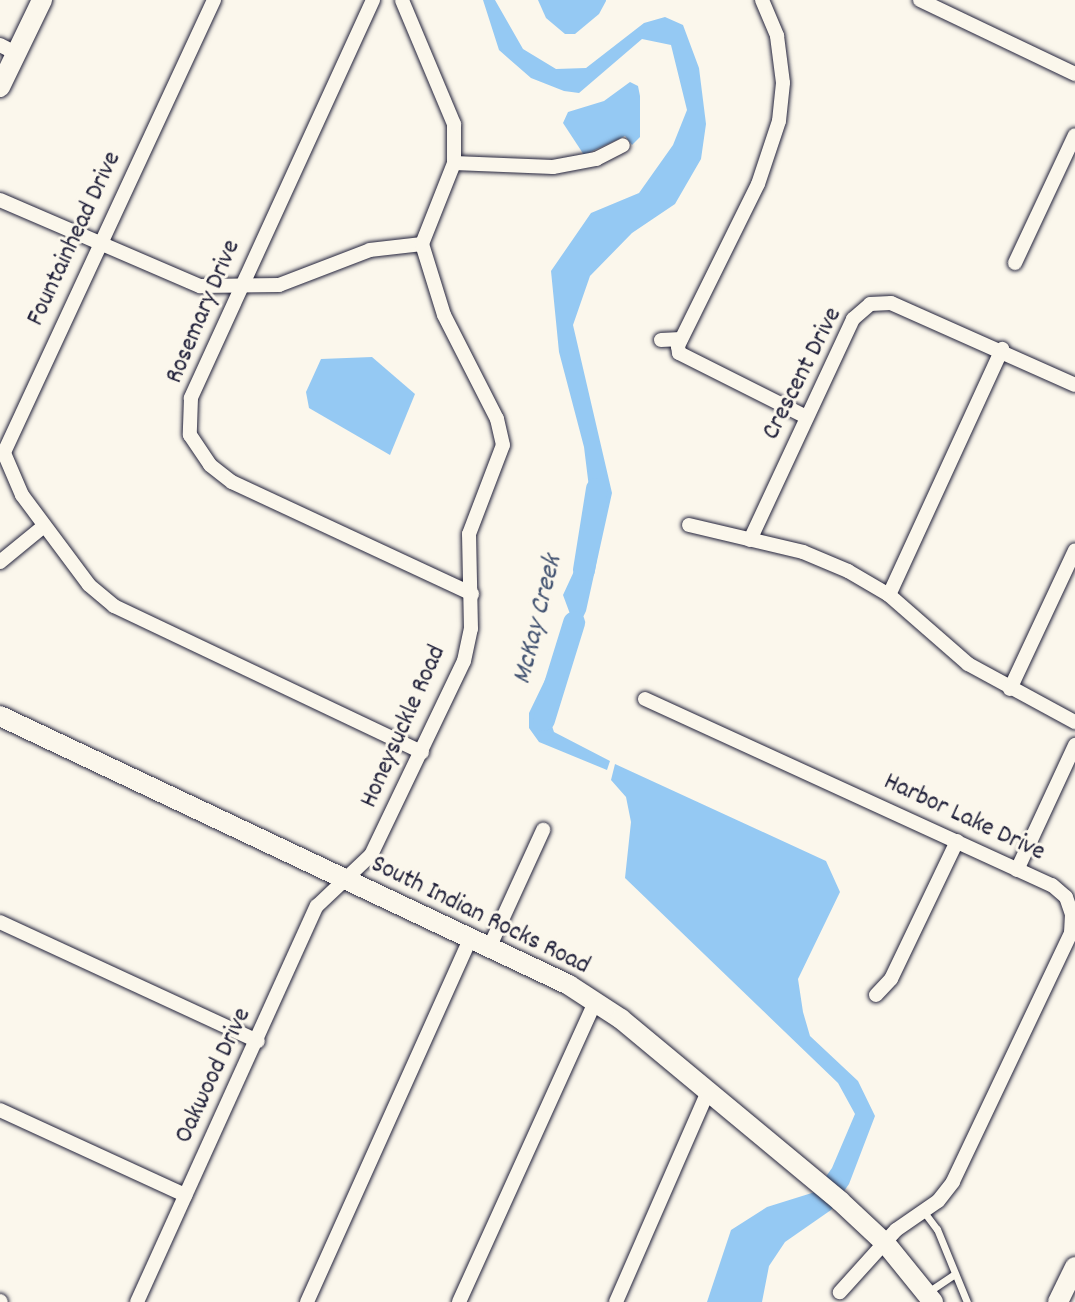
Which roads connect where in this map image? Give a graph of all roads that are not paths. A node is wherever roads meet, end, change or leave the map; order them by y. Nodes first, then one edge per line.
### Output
1 (42, 0) edge
2 (214, 0) edge
3 (373, 0) edge
4 (402, 0) edge
5 (762, 0) edge
6 (920, 0) edge
7 (8, 49) edge
8 (1075, 74) edge
9 (0, 87) edge
10 (1075, 135) edge
11 (623, 145) dead end
12 (454, 163) junction
13 (0, 200) edge
14 (422, 244) junction
15 (99, 245) junction
16 (1015, 263) dead end
17 (239, 289) junction
18 (661, 340) dead end
19 (680, 346) junction
20 (1002, 349) junction
21 (1075, 385) edge
22 (806, 417) junction
23 (689, 525) dead end
24 (44, 526) junction
25 (750, 540) junction
26 (1075, 550) edge
27 (0, 562) edge
28 (472, 594) junction
29 (889, 595) junction
30 (1010, 689) junction
31 (645, 699) dead end
32 (0, 716) edge
33 (1075, 722) edge
34 (1075, 745) edge
35 (422, 752) junction
36 (543, 830) dead end
37 (957, 841) junction
38 (1017, 870) junction
39 (349, 881) junction
40 (0, 922) edge
41 (480, 942) junction
42 (876, 995) dead end
43 (595, 1002) junction
44 (258, 1041) junction
45 (708, 1091) junction
46 (0, 1110) edge
47 (185, 1195) junction
48 (924, 1212) junction
49 (886, 1244) junction
50 (1075, 1267) edge
51 (953, 1275) junction
52 (840, 1292) dead end
53 (930, 1297) edge
54 (137, 1302) edge
55 (307, 1302) edge
56 (459, 1302) edge
57 (616, 1302) edge
58 (967, 1302) edge
59 (1058, 1302) edge

1 - 7 street
2 - 15 street, Fountainhead Drive
3 - 17 street, Rosemary Drive
4 - 12 street
5 - 19 street
6 - 8 street
7 - 9 street
10 - 16 street
11 - 12 street
12 - 14 street
13 - 15 street
14 - 17 street
14 - 28 street, Honeysuckle Road
15 - 17 street
15 - 24 street, Fountainhead Drive
17 - 28 street, Rosemary Drive
18 - 19 street
19 - 22 street
20 - 21 street, Crescent Drive
20 - 22 street, Crescent Drive
20 - 29 street
22 - 25 street, Crescent Drive
23 - 25 street
24 - 27 street
24 - 35 street, Fountainhead Drive
25 - 29 street
26 - 30 street
28 - 35 street, Honeysuckle Road
29 - 30 street
30 - 33 street
31 - 37 street, Harbor Lake Drive
32 - 39 street, South Indian Rocks Road
34 - 38 street
35 - 39 street, Honeysuckle Road
36 - 41 street
37 - 38 street, Harbor Lake Drive
37 - 42 street
38 - 48 street, Harbor Lake Drive
39 - 41 street, South Indian Rocks Road
39 - 44 street, Oakwood Drive
40 - 44 street
41 - 43 street, South Indian Rocks Road
41 - 55 street
43 - 45 street, South Indian Rocks Road
43 - 56 street
44 - 47 street, Oakwood Drive
45 - 49 street, South Indian Rocks Road
45 - 57 street
46 - 47 street
47 - 54 street, Oakwood Drive
48 - 49 street, Harbor Lake Drive
48 - 51 lane
49 - 52 street, Harbor Lake Drive
49 - 53 street, South Indian Rocks Road
50 - 59 street
51 - 53 lane
51 - 58 lane

